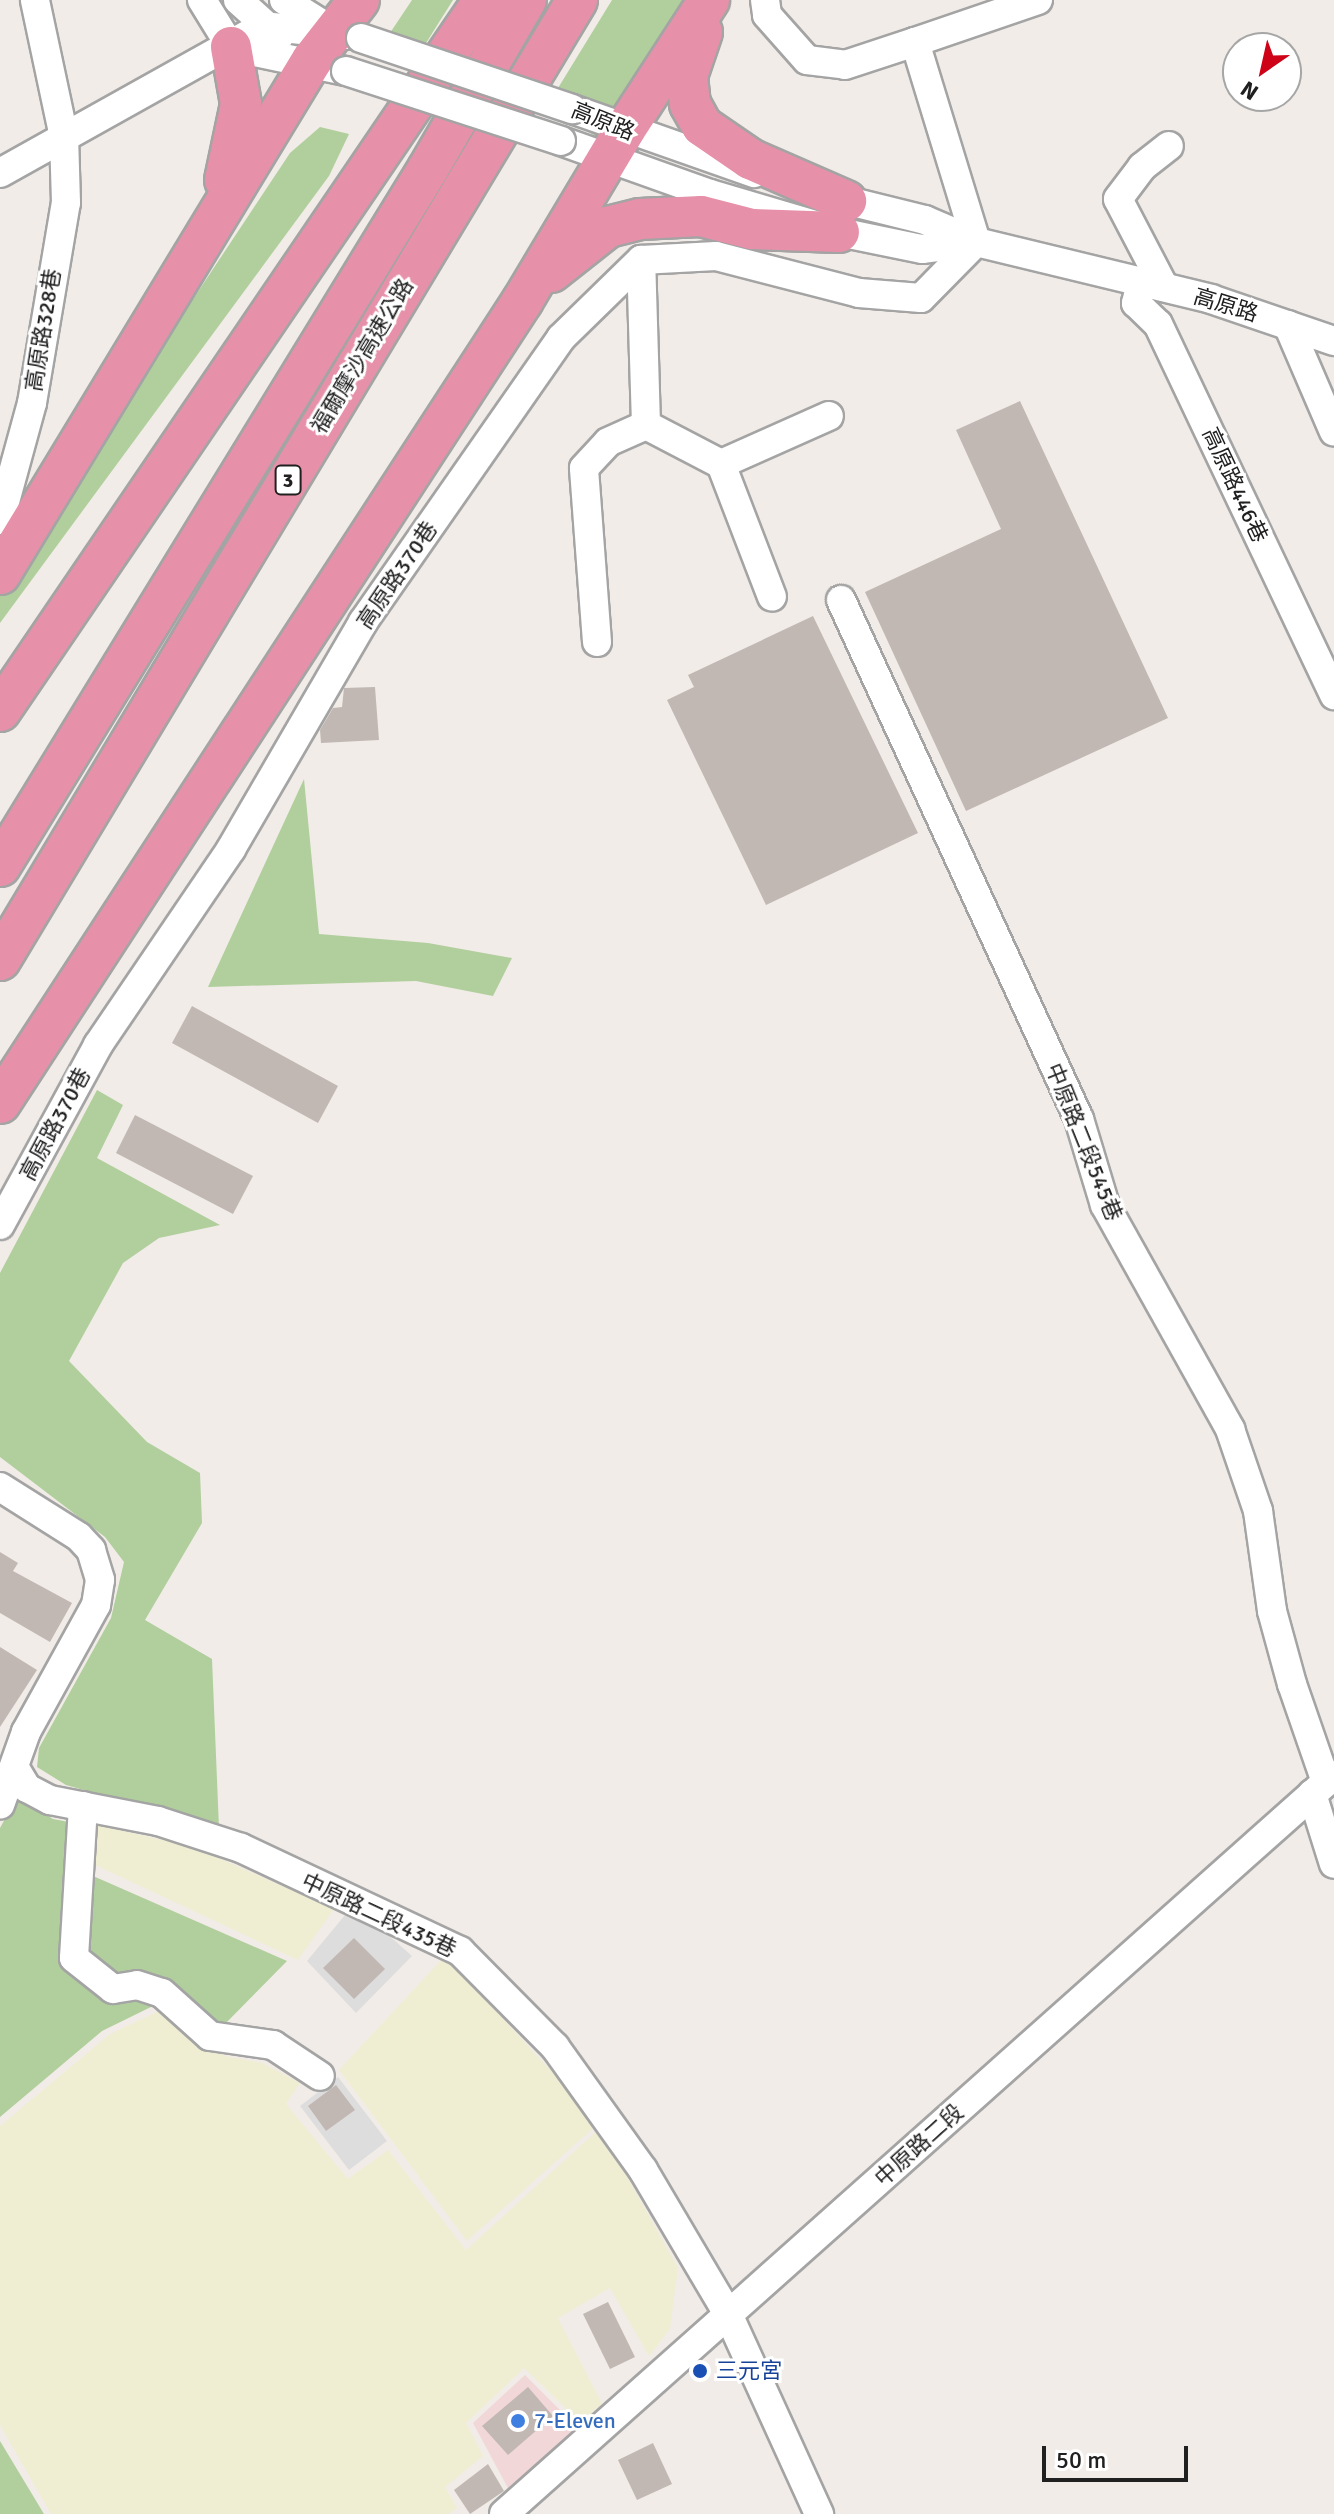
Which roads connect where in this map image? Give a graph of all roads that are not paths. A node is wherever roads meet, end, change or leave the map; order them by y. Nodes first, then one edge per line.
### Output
1 (35, 0) edge
2 (202, 0) edge
3 (238, 0) edge
4 (284, 0) edge
5 (484, 0) edge
6 (526, 0) edge
7 (577, 0) edge
8 (709, 0) edge
9 (719, 0) edge
10 (765, 0) edge
11 (1038, 0) edge
12 (247, 36) junction
13 (342, 40) edge
14 (915, 42) junction
15 (64, 137) junction
16 (616, 145) junction
17 (1169, 146) dead end
18 (0, 173) edge
19 (843, 217) junction
20 (207, 232) junction
21 (976, 242) junction
22 (641, 260) junction
23 (1152, 284) junction
24 (523, 300) junction
25 (1288, 325) junction
26 (1334, 341) edge
27 (829, 416) dead end
28 (646, 425) junction
29 (1334, 432) edge
30 (721, 464) junction
31 (0, 520) edge
32 (0, 574) edge
33 (772, 597) dead end
34 (841, 600) dead end
35 (597, 642) dead end
36 (1334, 695) edge
37 (3, 704) edge
38 (0, 866) edge
39 (0, 960) edge
40 (0, 1103) edge
41 (0, 1225) edge
42 (0, 1487) edge
43 (16, 1770) junction
44 (1324, 1784) edge
45 (0, 1805) edge
46 (83, 1806) junction
47 (1334, 1864) edge
48 (320, 2076) dead end
49 (728, 2314) junction
50 (504, 2514) edge
51 (819, 2514) edge

1 - 15 street, 高原路328巷
2 - 12 street
3 - 12 street
4 - 13 street
5 - 37 highway
6 - 38 highway, 福爾摩沙高速公路 / 3
7 - 39 highway, 福爾摩沙高速公路 / 3
8 - 16 highway
9 - 19 highway
10 - 14 street
11 - 14 street
12 - 13 street, 高原路
12 - 13 street
12 - 15 street
12 - 20 highway
13 - 16 street, 高原路, bridge
13 - 16 street, 高原路, bridge
13 - 20 highway
14 - 21 street
15 - 18 street
15 - 31 street, 高原路328巷
16 - 19 street, 高原路
16 - 24 highway
17 - 23 street
19 - 21 street, 高原路
19 - 24 highway
20 - 32 highway
21 - 22 street
21 - 23 street, 高原路
22 - 28 street
22 - 41 street, 高原路370巷
23 - 25 street, 高原路
23 - 36 street, 高原路446巷
24 - 40 highway
25 - 26 street, 高原路
25 - 29 street
27 - 30 street
28 - 30 street
28 - 35 street
30 - 33 street
34 - 44 street, 中原路二段545巷
42 - 43 street
43 - 45 street
43 - 46 street, 中原路二段435巷
44 - 47 street, 中原路二段545巷
44 - 49 street, 中原路二段
46 - 48 street
46 - 49 street, 中原路二段435巷
49 - 50 street, 中原路二段
49 - 51 street, 中原路二段435巷

